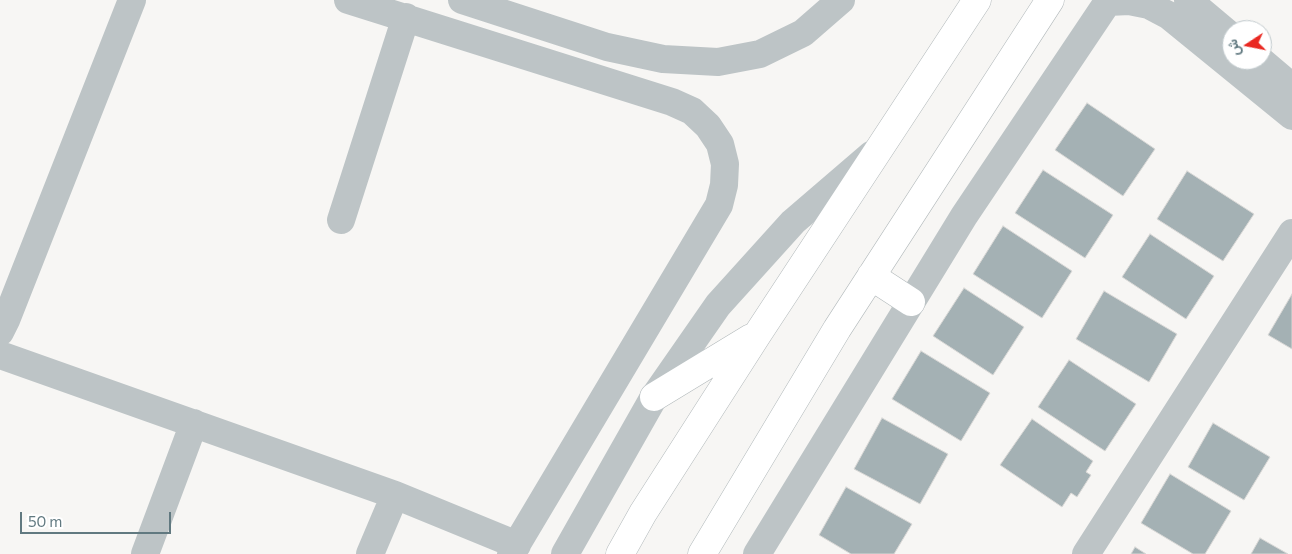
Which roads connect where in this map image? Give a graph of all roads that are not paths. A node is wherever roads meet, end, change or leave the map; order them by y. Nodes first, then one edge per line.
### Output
1 (132, 0) edge
2 (348, 0) edge
3 (462, 0) edge
4 (841, 0) edge
5 (976, 0) edge
6 (1050, 0) edge
7 (1188, 0) edge
8 (1108, 1) edge
9 (406, 17) junction
10 (1222, 29) edge
11 (1272, 70) edge
12 (1292, 87) edge
13 (1292, 116) edge
14 (878, 149) junction
15 (341, 220) dead end
16 (1292, 233) edge
17 (871, 276) junction
18 (912, 302) junction
19 (0, 332) edge
20 (757, 335) junction
21 (0, 355) edge
22 (654, 397) junction
23 (194, 423) junction
24 (395, 495) junction
25 (514, 550) edge
26 (145, 554) edge
27 (370, 554) edge
28 (565, 554) edge
29 (620, 554) edge
30 (702, 554) edge
31 (757, 554) edge
32 (1086, 554) edge

1 - 19 street
2 - 9 street
3 - 4 street
5 - 14 main road
6 - 17 main road
7 - 10 street
8 - 13 street
8 - 18 street
9 - 15 street
9 - 25 street
11 - 12 street
14 - 20 main road
14 - 22 street
16 - 32 street
17 - 18 main road
17 - 30 main road
18 - 31 street
20 - 22 main road
20 - 29 main road
21 - 23 street
22 - 28 street
23 - 24 street
23 - 26 street
24 - 25 street
24 - 27 street

